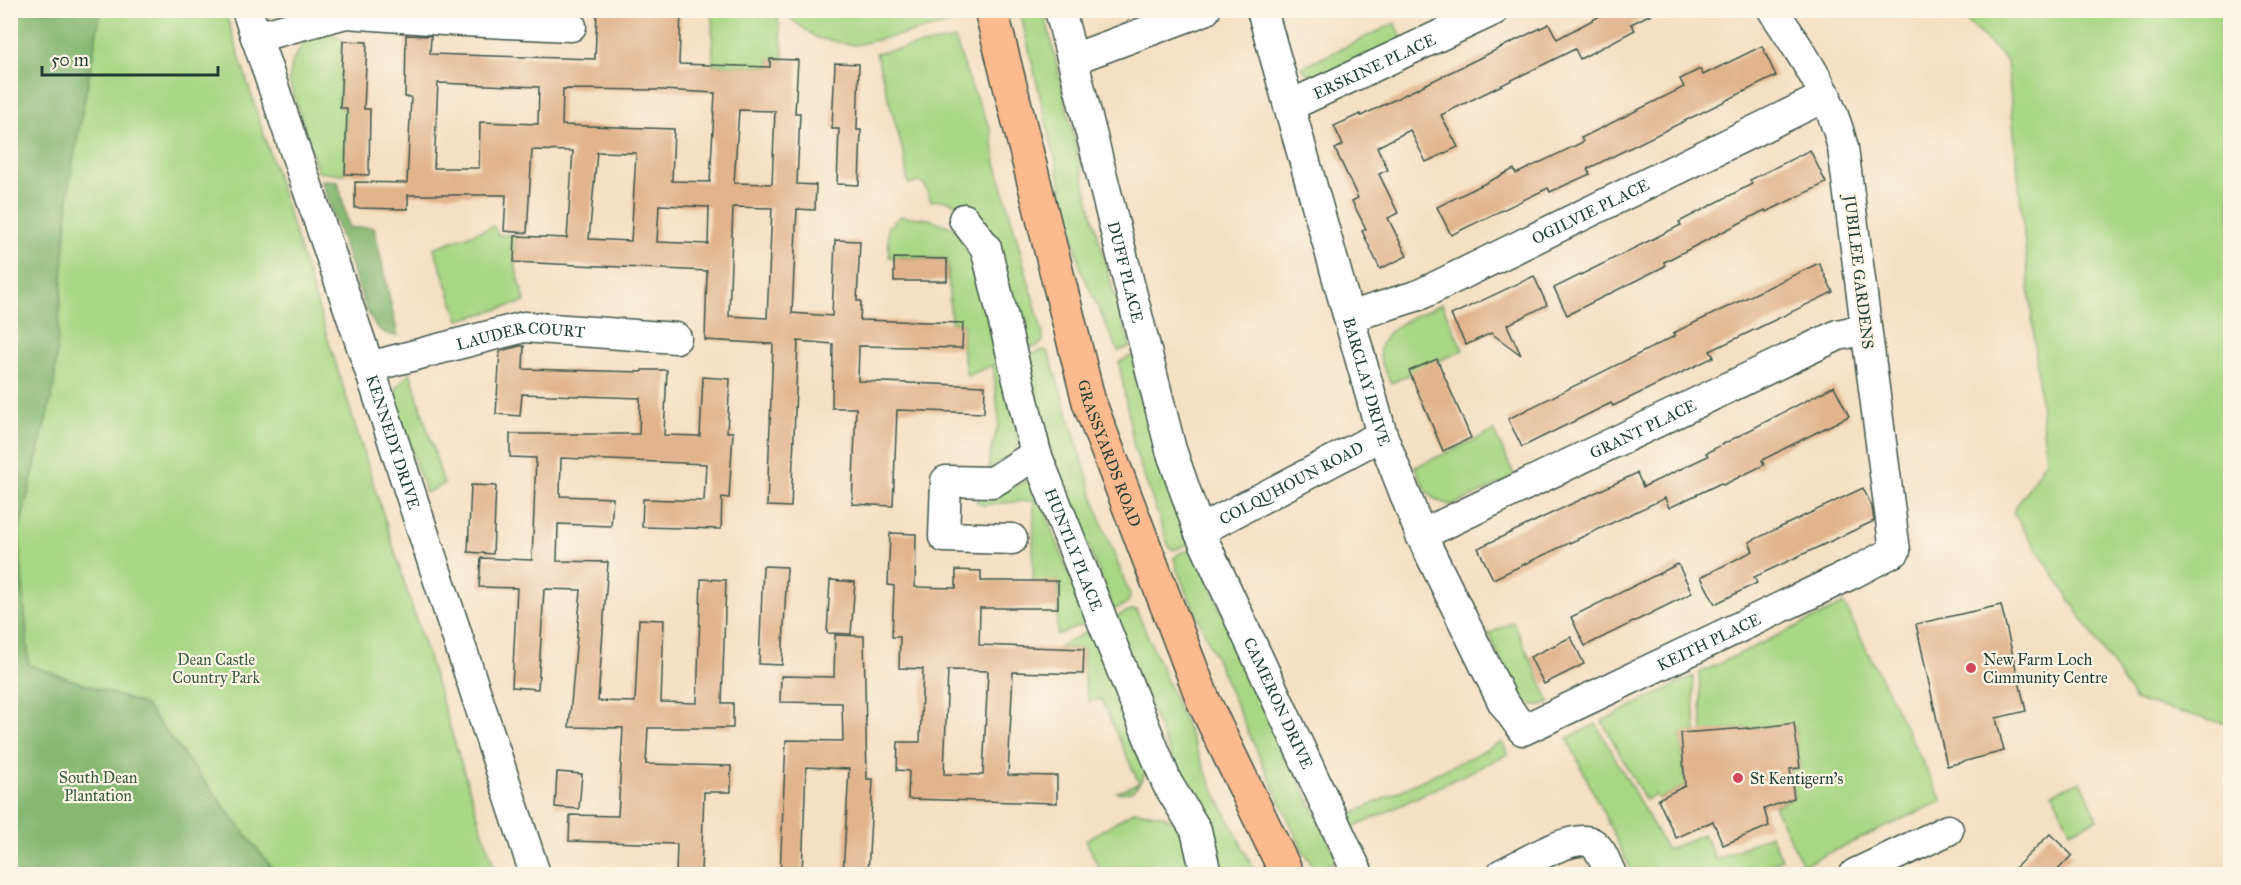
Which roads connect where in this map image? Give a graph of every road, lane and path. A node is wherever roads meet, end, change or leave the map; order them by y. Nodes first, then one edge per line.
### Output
1 (991, 10) edge
2 (1060, 10) edge
3 (1206, 10) edge
4 (1262, 10) edge
5 (1494, 10) edge
6 (1773, 10) edge
7 (251, 24) edge
8 (571, 26) dead end
9 (1073, 59) junction
10 (1827, 96) junction
11 (1289, 106) junction
12 (964, 219) dead end
13 (1349, 317) junction
14 (1866, 329) junction
15 (676, 338) dead end
16 (369, 367) junction
17 (1382, 435) junction
18 (1036, 454) junction
19 (1199, 531) junction
20 (1421, 535) junction
21 (1012, 540) dead end
22 (1895, 550) joint
23 (1523, 730) joint
24 (1948, 830) dead end
25 (535, 874) edge
26 (1206, 874) edge
27 (1287, 874) edge
28 (1358, 874) edge
29 (1502, 874) edge
30 (1611, 874) edge
31 (1855, 874) edge

1 - 27 main road, GRASSYARDS ROAD
2 - 9 street, DUFF PLACE
3 - 9 street
4 - 11 street, BARCLAY DRIVE
5 - 11 street, ERSKINE PLACE
6 - 10 street, JUBILEE GARDENS
7 - 8 street
7 - 16 street, KENNEDY DRIVE
9 - 19 street, DUFF PLACE
10 - 13 street, OGILVIE PLACE
10 - 14 street, JUBILEE GARDENS
11 - 13 street, BARCLAY DRIVE
12 - 18 street, HUNTLY PLACE
13 - 17 street, BARCLAY DRIVE
14 - 20 street, GRANT PLACE
14 - 22 street, JUBILEE GARDENS
15 - 16 street, LAUDER COURT
16 - 25 street, KENNEDY DRIVE
17 - 19 street, COLQUHOUN ROAD
17 - 20 street, BARCLAY DRIVE
18 - 21 street
18 - 26 street, HUNTLY PLACE
19 - 28 street, CAMERON DRIVE
20 - 23 street, BARCLAY DRIVE
22 - 23 street, KEITH PLACE
24 - 31 street
29 - 30 street

